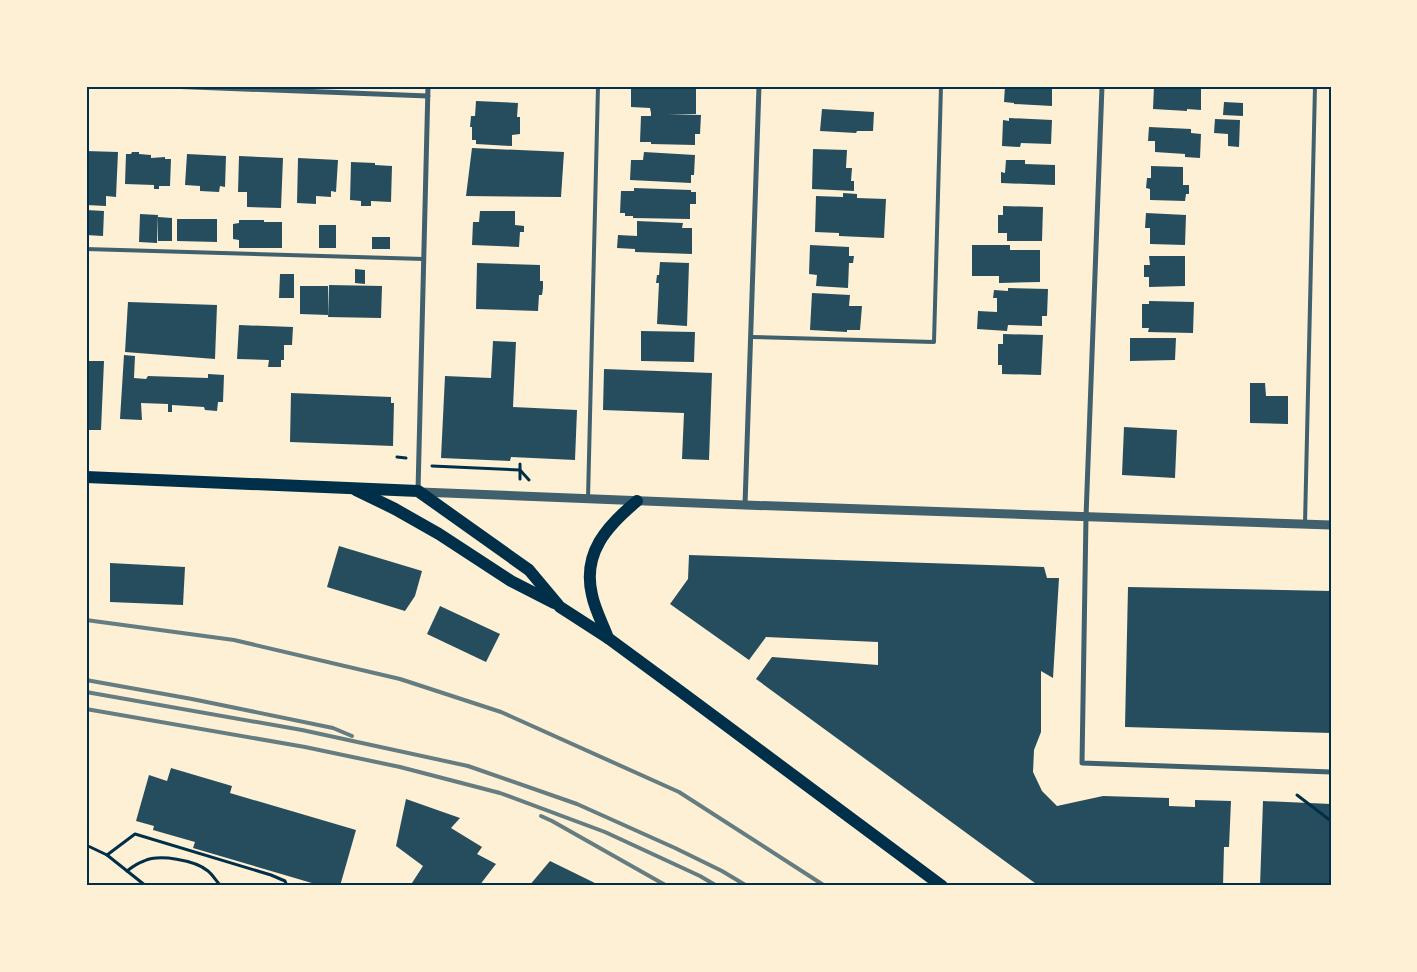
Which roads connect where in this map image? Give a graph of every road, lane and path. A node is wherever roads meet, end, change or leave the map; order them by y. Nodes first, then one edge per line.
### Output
1 (168, 86) edge
2 (428, 86) edge
3 (598, 86) edge
4 (759, 86) edge
5 (822, 86) edge
6 (941, 86) edge
7 (1102, 86) edge
8 (1315, 86) edge
9 (841, 87) edge
10 (428, 96) junction
11 (86, 249) edge
12 (424, 259) junction
13 (751, 337) junction
14 (520, 464) dead end
15 (434, 466) dead end
16 (86, 477) edge
17 (352, 488) junction
18 (418, 491) junction
19 (588, 499) junction
20 (637, 501) junction
21 (744, 505) junction
22 (1086, 517) junction
23 (1305, 524) junction
24 (1331, 525) edge
25 (560, 607) junction
26 (608, 638) junction
27 (1331, 772) edge
28 (1298, 795) dead end
29 (1331, 821) edge
30 (86, 845) edge
31 (107, 855) junction
32 (127, 871) junction
33 (146, 886) edge
34 (221, 886) edge
35 (287, 886) edge
36 (942, 886) edge

1 - 10 street
2 - 10 street
3 - 19 lane
4 - 13 street
5 - 9 path
6 - 13 lane
7 - 22 street
8 - 23 lane
10 - 12 street
11 - 12 lane
12 - 18 street
13 - 21 street
14 - 15 path
16 - 17 main road
17 - 18 main road
17 - 25 main road
18 - 19 street
18 - 25 main road
19 - 20 street
20 - 21 street
20 - 26 main road
21 - 22 street
22 - 23 street
22 - 27 street
23 - 24 street
25 - 26 main road
26 - 36 main road
28 - 29 path
30 - 31 path
31 - 32 path
31 - 35 path
32 - 33 path
32 - 34 path

